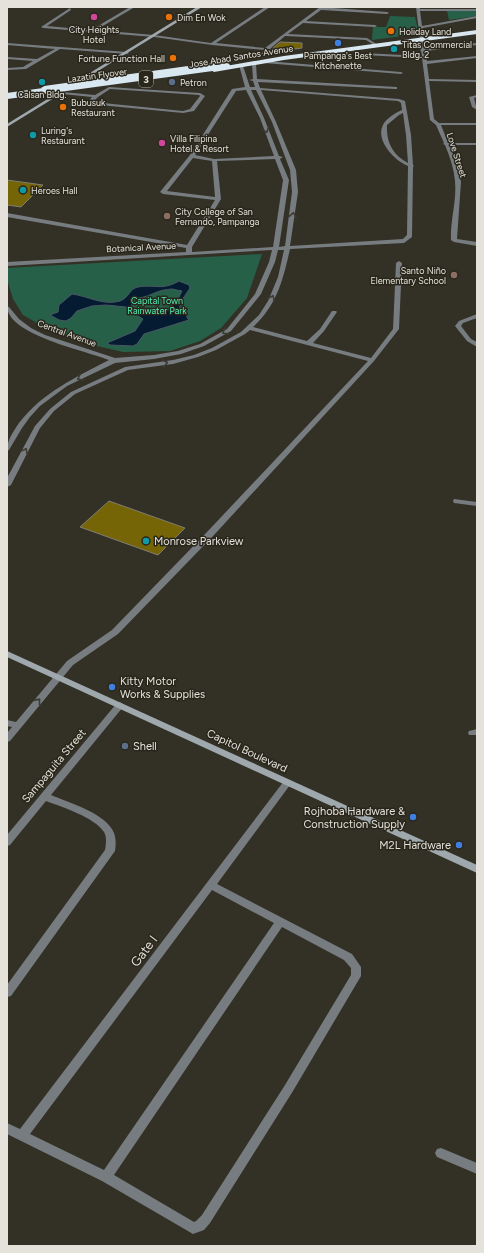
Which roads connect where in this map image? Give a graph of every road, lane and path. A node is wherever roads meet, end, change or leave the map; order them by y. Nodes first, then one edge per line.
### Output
1 (133, 7) edge
2 (200, 7) edge
3 (268, 7) edge
4 (322, 8) edge
5 (419, 8) edge
6 (70, 9) dead end
7 (477, 10) edge
8 (387, 13) dead end
9 (477, 17) edge
10 (303, 22) junction
11 (375, 26) dead end
12 (422, 27) junction
13 (92, 31) junction
14 (477, 31) edge
15 (284, 35) junction
16 (154, 36) junction
17 (422, 38) junction
18 (7, 44) edge
19 (212, 44) junction
20 (376, 44) junction
21 (477, 44) edge
22 (59, 48) junction
23 (422, 50) junction
24 (127, 53) junction
25 (363, 54) dead end
26 (477, 56) edge
27 (424, 57) junction
28 (7, 58) edge
29 (284, 58) junction
30 (457, 59) junction
31 (38, 60) junction
32 (252, 62) junction
33 (266, 62) junction
34 (425, 64) junction
35 (225, 65) junction
36 (459, 65) dead end
37 (241, 66) junction
38 (7, 69) edge
39 (401, 73) dead end
40 (245, 79) junction
41 (255, 80) junction
42 (428, 80) junction
43 (477, 81) edge
44 (68, 88) junction
45 (248, 88) junction
46 (394, 88) dead end
47 (259, 90) junction
48 (7, 95) edge
49 (96, 96) junction
50 (477, 96) edge
51 (477, 109) edge
52 (405, 110) junction
53 (438, 124) junction
54 (477, 124) edge
55 (7, 126) edge
56 (445, 144) junction
57 (477, 144) edge
58 (192, 156) junction
59 (287, 157) junction
60 (277, 158) junction
61 (214, 160) junction
62 (412, 166) junction
63 (218, 199) junction
64 (7, 215) edge
65 (477, 244) edge
66 (276, 248) junction
67 (287, 248) junction
68 (189, 250) junction
69 (399, 263) dead end
70 (7, 264) edge
71 (7, 308) edge
72 (334, 312) dead end
73 (477, 316) edge
74 (249, 328) junction
75 (309, 344) junction
76 (477, 345) edge
77 (115, 360) junction
78 (372, 360) junction
79 (127, 368) junction
80 (7, 449) edge
81 (7, 485) edge
82 (457, 501) dead end
83 (477, 504) edge
84 (7, 654) edge
85 (58, 676) junction
86 (120, 705) junction
87 (7, 722) edge
88 (18, 726) junction
89 (7, 739) edge
90 (287, 783) junction
91 (44, 796) junction
92 (7, 842) edge
93 (477, 869) edge
94 (211, 885) junction
95 (280, 921) junction
96 (7, 993) edge
97 (7, 1128) edge
98 (22, 1135) junction
99 (441, 1153) dead end
100 (477, 1169) edge
101 (106, 1177) junction

1 - 13 street
2 - 16 main road
3 - 19 street
4 - 8 street
4 - 10 street
5 - 7 street
5 - 12 street
6 - 13 street
9 - 12 street
10 - 11 street
10 - 15 street
12 - 17 street
13 - 16 street
14 - 17 highway, Jose Abad Santos Avenue / 3
15 - 19 street
15 - 20 street
16 - 19 street
16 - 24 main road
17 - 20 highway, Jose Abad Santos Avenue / 3
17 - 23 street
18 - 22 street
20 - 29 highway, Jose Abad Santos Avenue / 3
20 - 32 highway, Jose Abad Santos Avenue / 3
21 - 23 street
22 - 24 street
22 - 31 street
23 - 27 street
24 - 44 main road
25 - 27 street
26 - 30 street
27 - 34 street
28 - 31 street
29 - 33 highway, Jose Abad Santos Avenue / 3
29 - 35 highway, Lazatin Flyover / 3
30 - 34 street
30 - 36 street
31 - 38 street
32 - 33 highway, Jose Abad Santos Avenue / 3
32 - 35 highway, Lazatin Flyover / 3
32 - 37 highway, Jose Abad Santos Avenue / 3
32 - 41 street
32 - 44 highway, Jose Abad Santos Avenue / 3
33 - 39 street
34 - 42 street
35 - 48 highway, Lazatin Flyover / 3, bridge
37 - 40 street
37 - 44 highway, Jose Abad Santos Avenue / 3
40 - 41 street
40 - 45 street
41 - 46 street
41 - 47 street
42 - 43 street
42 - 53 street, Love Street
44 - 48 highway, Jose Abad Santos Avenue / 3
44 - 49 street
44 - 55 main road
45 - 47 street
45 - 58 street
45 -> 60 street
47 - 52 street
47 - 59 street
49 - 49 street
50 - 51 street
52 - 62 street
52 - 62 street
53 - 54 street
53 - 56 street, Love Street
56 - 57 street
56 - 65 street, Love Street
58 - 61 street
58 - 63 street
59 - 60 street
67 -> 59 street
60 - 61 street
60 - 66 street
61 - 63 street
62 - 67 street, Botanical Avenue
63 - 68 street
64 - 68 street
66 - 67 street, Botanical Avenue
66 - 68 street, Botanical Avenue
66 -> 77 street
74 -> 67 street
68 - 70 street, Botanical Avenue
69 - 78 street
71 - 77 street, Central Avenue
72 - 75 street
73 - 76 street
74 - 75 street
79 -> 74 street
75 - 78 street
77 - 79 street, Central Avenue
77 -> 80 street
78 - 85 street
81 -> 79 street
82 - 83 street
84 - 85 main road, Capitol Boulevard
85 - 86 main road, Capitol Boulevard
88 -> 85 street
86 - 90 main road, Capitol Boulevard
86 - 91 street, Sampaguita Street
87 - 88 street
88 - 89 street
90 - 93 main road, Capitol Boulevard
90 - 94 street, Gate I
91 - 92 street, Sampaguita Street
91 - 96 street
94 - 95 street
94 - 98 street, Gate I
95 - 101 street
95 - 101 street
97 - 98 street
98 - 101 street
99 - 100 street

